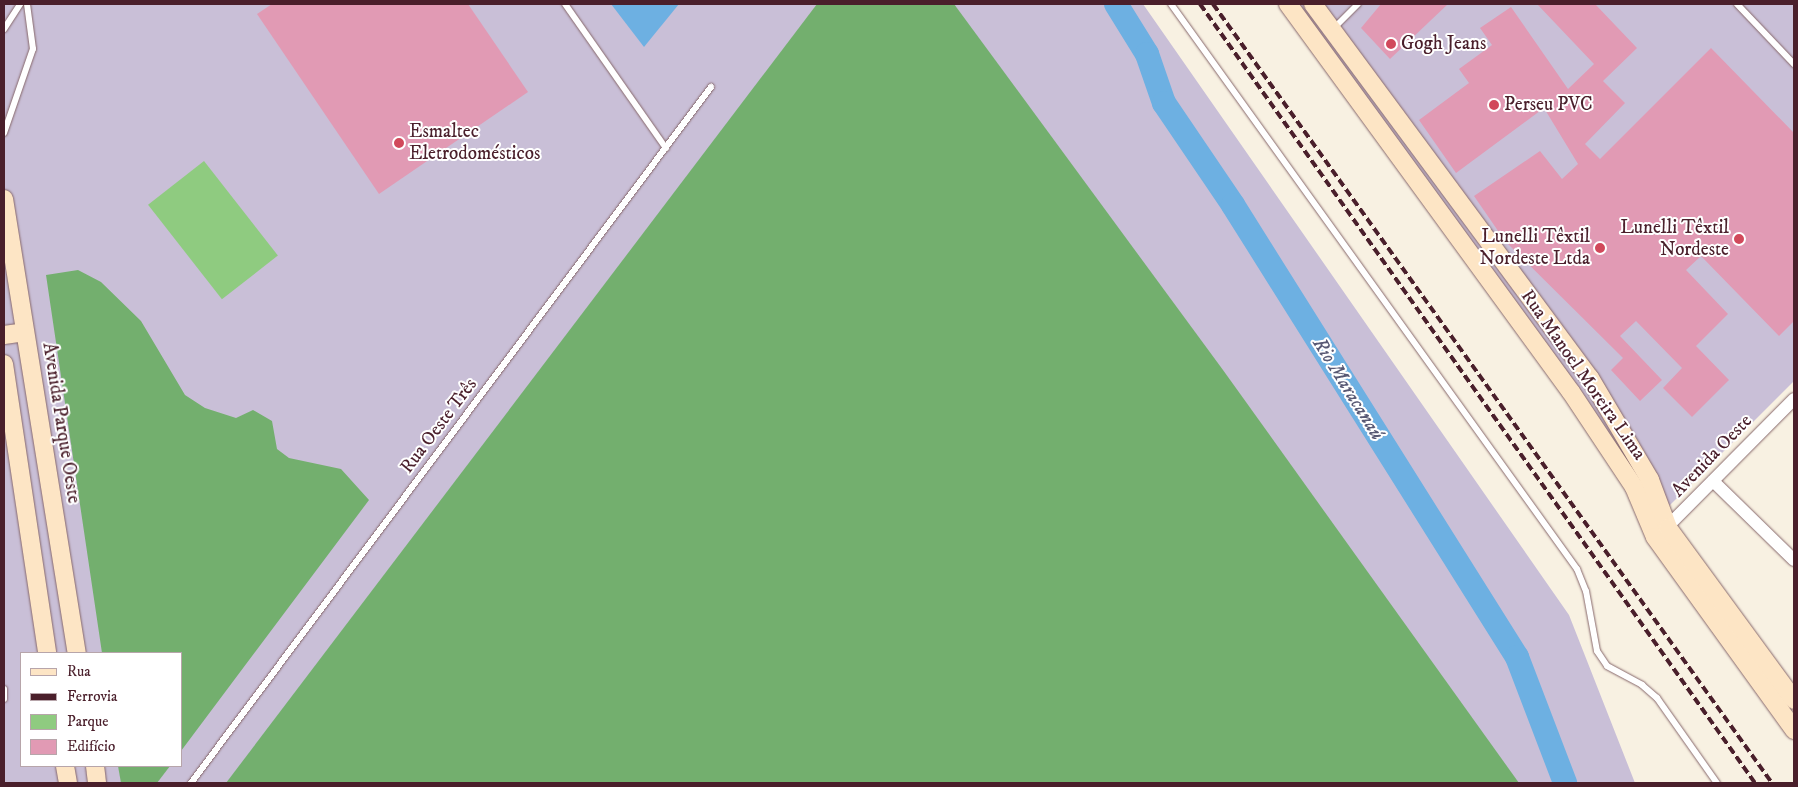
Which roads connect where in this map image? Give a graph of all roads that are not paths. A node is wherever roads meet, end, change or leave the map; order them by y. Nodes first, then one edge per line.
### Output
1 (20, 4) edge
2 (27, 4) edge
3 (565, 4) edge
4 (1171, 4) edge
5 (1288, 4) edge
6 (1314, 4) edge
7 (1358, 4) edge
8 (1737, 4) edge
9 (4, 29) edge
10 (1333, 29) junction
11 (1794, 64) edge
12 (711, 87) dead end
13 (4, 133) edge
14 (666, 148) junction
15 (4, 199) edge
16 (25, 332) junction
17 (4, 335) edge
18 (4, 364) edge
19 (1590, 378) junction
20 (1571, 392) junction
21 (1794, 399) edge
22 (1713, 481) junction
23 (1662, 532) junction
24 (1794, 560) edge
25 (47, 652) edge
26 (76, 652) edge
27 (4, 689) edge
28 (4, 699) edge
29 (1794, 700) edge
30 (1794, 730) edge
31 (65, 767) edge
32 (94, 767) edge
33 (68, 783) edge
34 (97, 783) edge
35 (191, 783) edge
36 (1716, 783) edge

1 - 9 lane
2 - 13 lane
3 - 14 lane
4 - 36 lane
5 - 20 street, Rua Manoel Moreira Lima
6 - 10 street, Rua Manoel Moreira Lima
7 - 10 lane
8 - 11 lane
10 - 19 street, Rua Manoel Moreira Lima
12 - 14 lane, Rua Oeste Três
14 - 35 lane, Rua Oeste Três
15 - 16 street, Avenida Parque Oeste
16 - 17 street
16 - 26 street, Avenida Parque Oeste
18 - 25 street
19 - 20 street
19 - 23 street, Rua Manoel Moreira Lima
20 - 23 street, Rua Manoel Moreira Lima
21 - 22 street, Avenida Oeste
22 - 23 street, Avenida Oeste
22 - 24 street
23 - 29 street, Rua Manoel Moreira Lima
23 - 30 street, Rua Manoel Moreira Lima
27 - 28 lane
31 - 33 street
32 - 34 street

